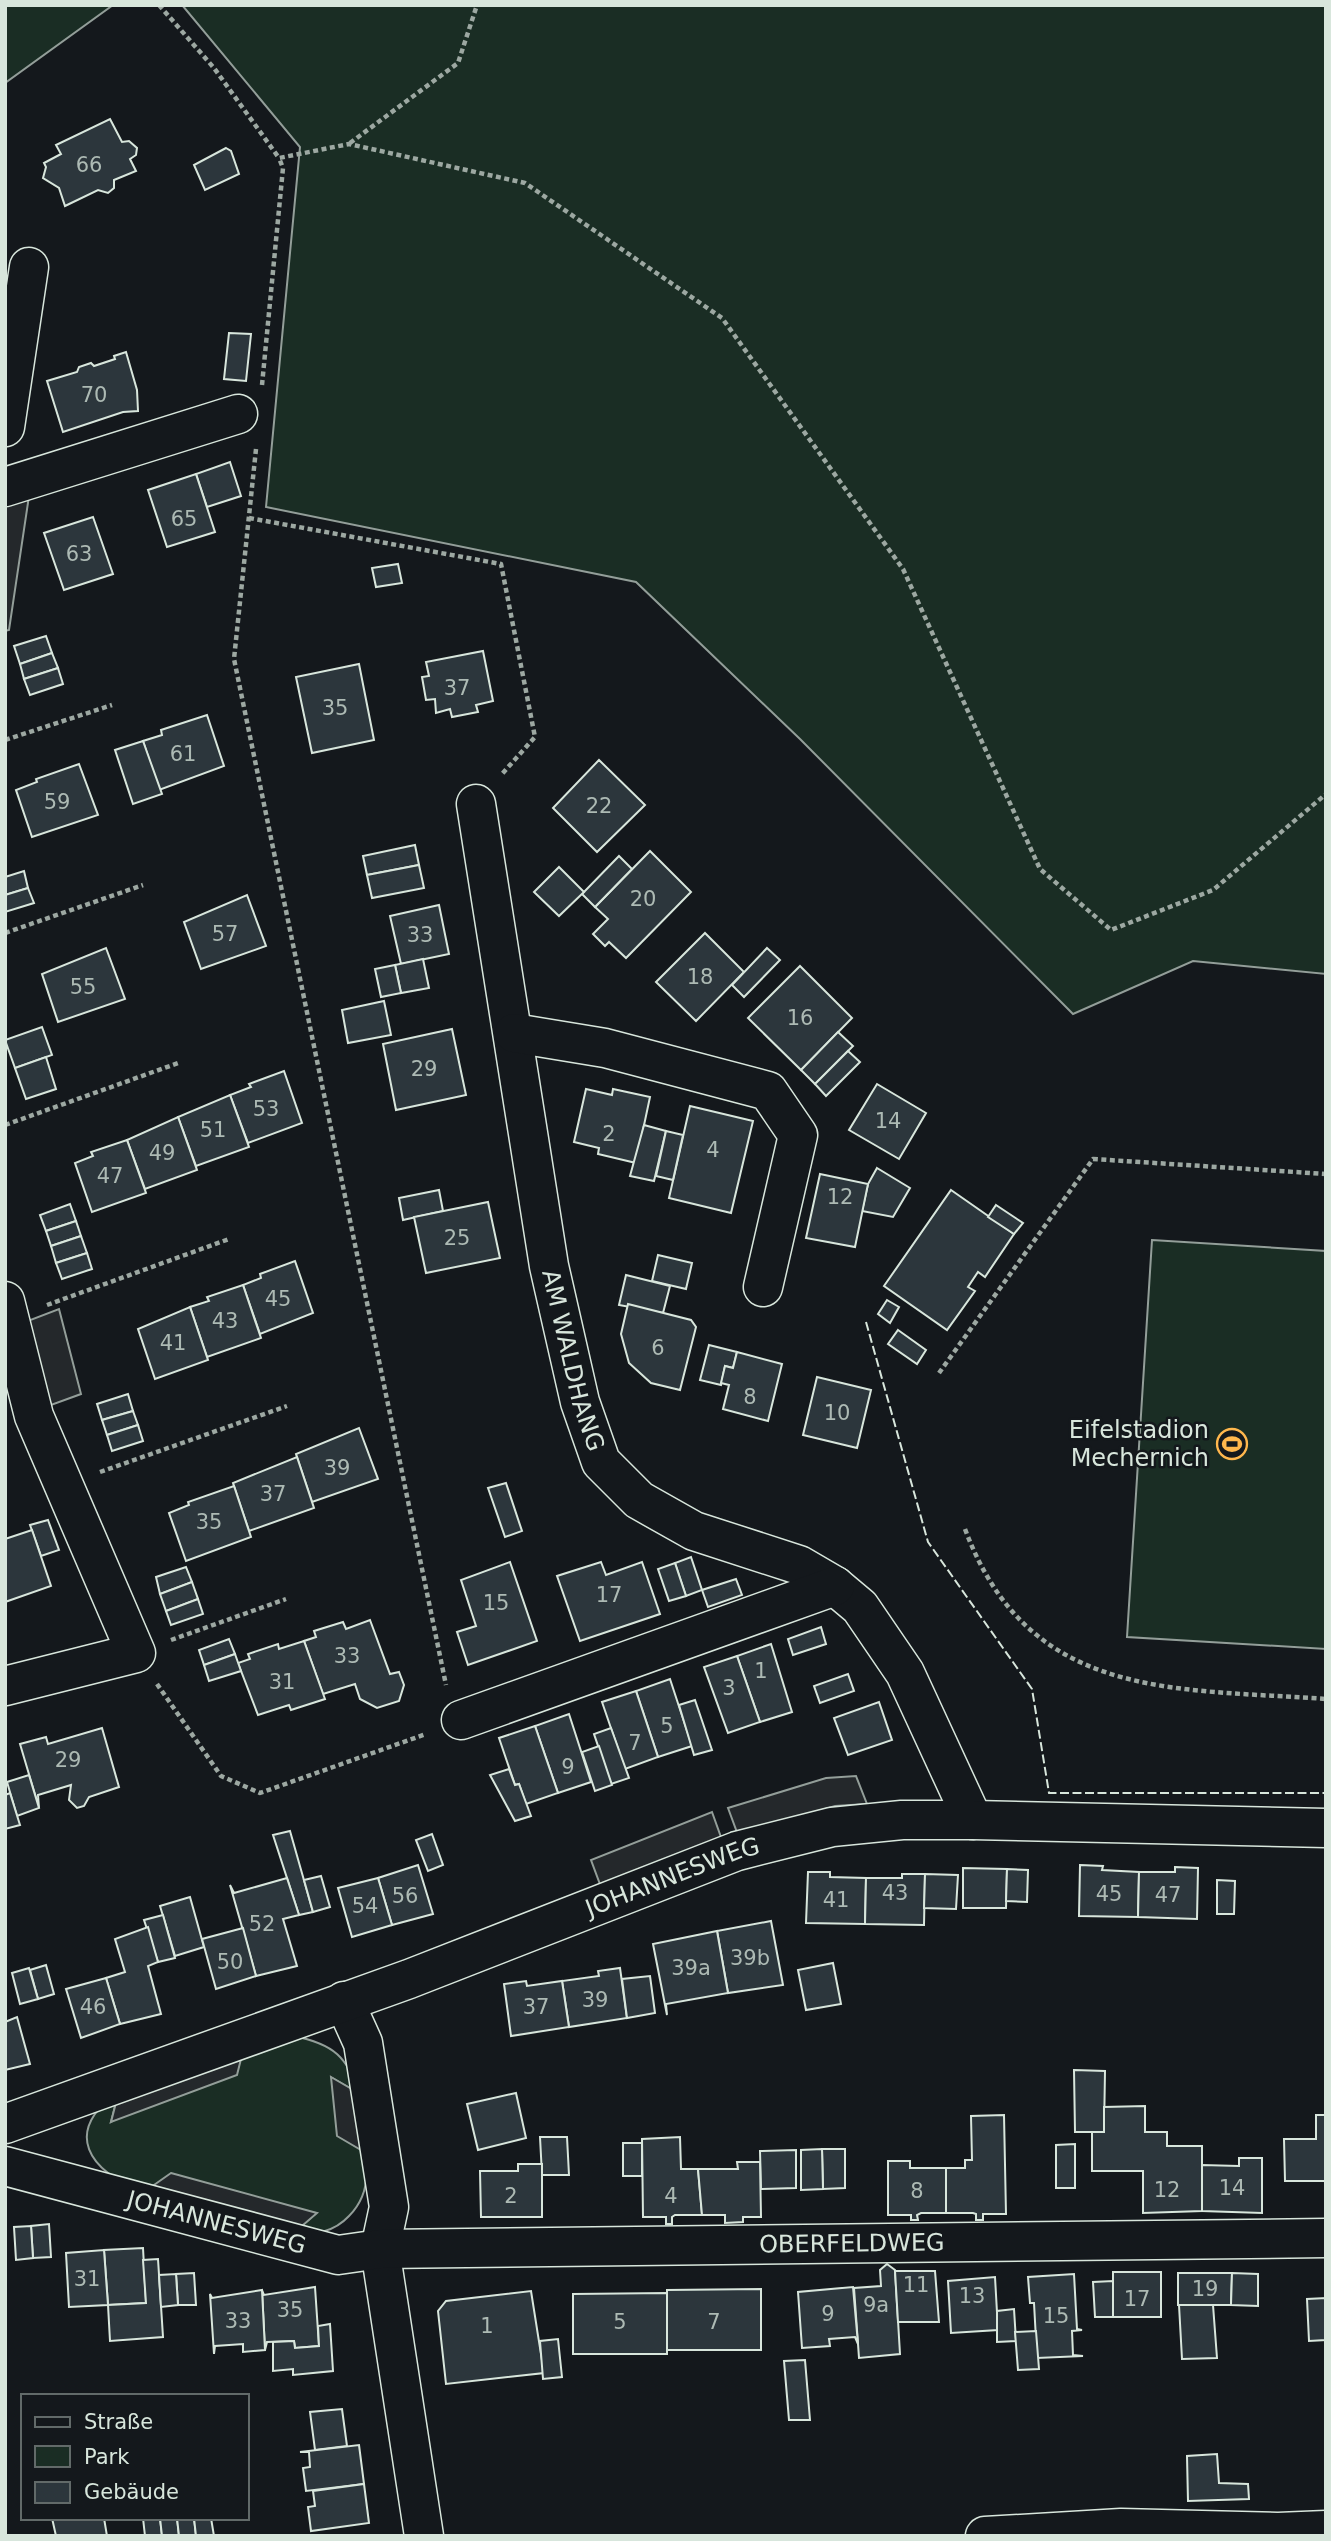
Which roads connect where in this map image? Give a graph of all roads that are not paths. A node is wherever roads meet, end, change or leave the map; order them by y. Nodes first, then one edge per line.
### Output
1 (29, 267) dead end
2 (252, 415) road end
3 (5, 428) edge
4 (5, 487) edge
5 (476, 804) road end
6 (514, 1032) junction
7 (763, 1287) dead end
8 (7, 1309) edge
9 (19, 1421) edge
10 (835, 1586) junction
11 (5, 1686) edge
12 (457, 1722) road end
13 (973, 1820) junction
14 (1326, 1828) edge
15 (344, 2001) junction
16 (54, 2106) junction
17 (5, 2124) edge
18 (5, 2166) edge
19 (53, 2177) junction
20 (1326, 2238) edge
21 (380, 2249) junction
22 (1326, 2530) edge
23 (424, 2536) edge
24 (985, 2536) edge

1 - 3 street
2 - 4 street
5 - 6 street, AM WALDHANG
6 - 7 street
6 - 10 street, AM WALDHANG
8 - 9 street
9 - 11 street
10 - 12 street
10 - 13 street, AM WALDHANG
13 - 14 street, JOHANNESWEG
13 - 15 street, JOHANNESWEG
15 - 16 street, JOHANNESWEG
15 - 21 street
16 - 17 street, JOHANNESWEG
16 - 19 street
18 - 19 street, JOHANNESWEG
19 - 21 street, JOHANNESWEG
20 - 21 street, OBERFELDWEG
21 - 23 street
22 - 24 street

